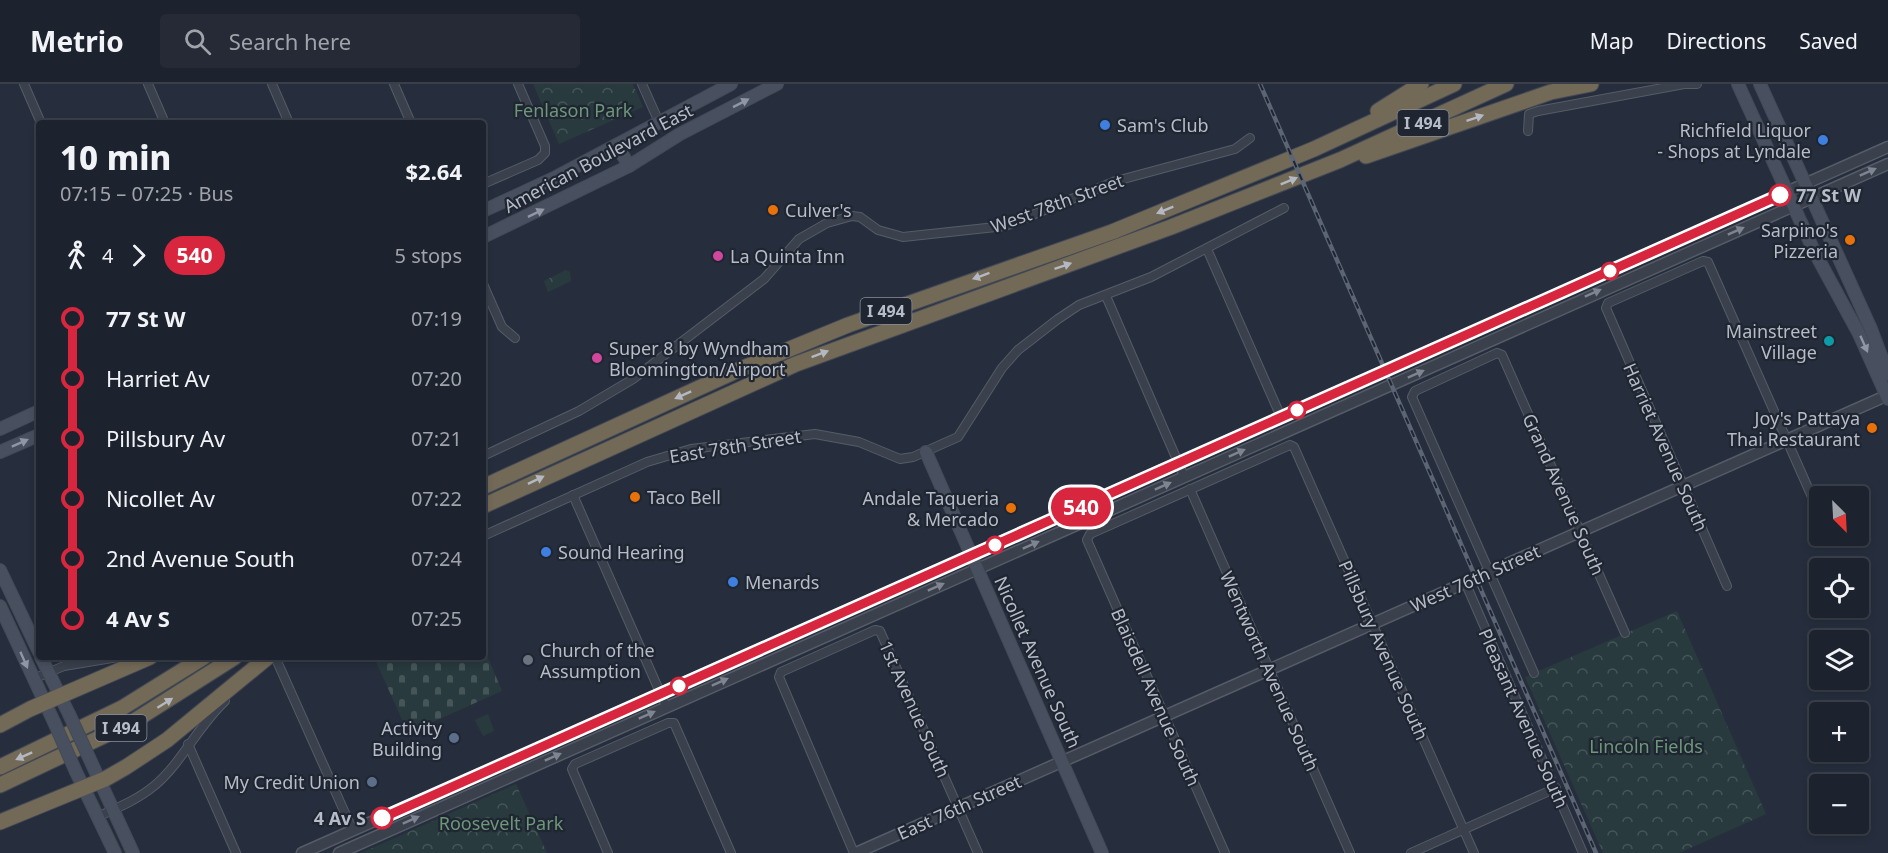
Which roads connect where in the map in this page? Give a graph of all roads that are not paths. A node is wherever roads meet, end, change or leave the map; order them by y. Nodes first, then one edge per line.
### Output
1 (24, 84) edge
2 (148, 84) edge
3 (272, 84) edge
4 (394, 84) edge
5 (518, 84) edge
6 (642, 84) edge
7 (775, 84) edge
8 (1421, 84) edge
9 (1454, 84) edge
10 (1506, 84) edge
11 (1591, 84) edge
12 (1697, 84) edge
13 (1738, 84) edge
14 (1760, 84) edge
15 (729, 85) edge
16 (760, 88) edge
17 (40, 120) edge
18 (164, 120) edge
19 (288, 120) edge
20 (410, 120) edge
21 (659, 122) junction
22 (1527, 130) dead end
23 (1251, 138) dead end
24 (617, 145) junction
25 (1888, 147) edge
26 (1314, 149) junction
27 (1340, 160) junction
28 (1888, 164) edge
29 (628, 166) junction
30 (486, 183) edge
31 (1804, 184) junction
32 (1786, 192) junction
33 (1810, 198) junction
34 (1793, 206) junction
35 (1284, 208) dead end
36 (486, 210) edge
37 (486, 236) edge
38 (1207, 249) junction
39 (486, 291) edge
40 (1106, 296) junction
41 (515, 338) dead end
42 (1502, 355) joint
43 (1888, 374) edge
44 (1887, 396) edge
45 (36, 412) edge
46 (1281, 417) junction
47 (0, 429) edge
48 (36, 436) edge
49 (1786, 440) junction
50 (0, 452) edge
51 (926, 452) junction
52 (486, 455) edge
53 (1178, 463) junction
54 (1184, 476) junction
55 (486, 486) edge
56 (1683, 486) junction
57 (1190, 489) junction
58 (1809, 491) edge
59 (573, 495) junction
60 (486, 505) edge
61 (1580, 531) junction
62 (486, 535) edge
63 (972, 555) junction
64 (978, 569) junction
65 (0, 570) edge
66 (1489, 572) junction
67 (1465, 582) junction
68 (1727, 586) dead end
69 (0, 606) edge
70 (857, 607) junction
71 (1372, 624) junction
72 (1625, 633) dead end
73 (36, 646) edge
74 (780, 656) junction
75 (42, 660) edge
76 (106, 660) edge
77 (143, 660) edge
78 (199, 660) edge
79 (230, 660) edge
80 (271, 660) edge
81 (272, 660) edge
82 (275, 660) edge
83 (1269, 669) junction
84 (48, 672) junction
85 (1534, 673) dead end
86 (33, 679) junction
87 (661, 693) junction
88 (60, 696) junction
89 (44, 703) junction
90 (666, 706) junction
91 (1165, 716) junction
92 (0, 724) edge
93 (188, 744) junction
94 (1062, 761) junction
95 (0, 767) edge
96 (99, 782) junction
97 (0, 786) edge
98 (83, 787) junction
99 (1556, 788) junction
100 (958, 807) junction
101 (112, 810) junction
102 (97, 817) junction
103 (0, 822) edge
104 (1463, 830) junction
105 (353, 831) junction
106 (115, 853) edge
107 (133, 853) edge
108 (236, 853) edge
109 (302, 853) edge
110 (339, 853) edge
111 (608, 853) edge
112 (731, 853) edge
113 (855, 853) edge
114 (978, 853) edge
115 (1102, 853) edge
116 (1225, 853) edge
117 (1350, 853) edge
118 (1411, 853) edge
119 (1474, 853) edge
120 (1583, 853) edge

1 - 17 street
2 - 18 street
3 - 19 street
4 - 20 street
5 - 30 street
6 - 21 street
7 - 16 main road, American Boulevard East
8 - 26 highway
9 - 26 highway, I 494
10 - 27 highway, I 494
27 -> 11 highway
12 - 22 street
13 - 32 main road
14 - 31 main road
15 - 21 main road, American Boulevard East
29 -> 16 main road, American Boulevard East
21 - 24 main road, American Boulevard East
23 - 52 street, West 78th Street
24 - 29 main road
24 - 36 main road, American Boulevard East
25 - 31 street
26 -> 55 highway, I 494
60 -> 27 highway, I 494
33 -> 28 street
37 -> 29 main road, American Boulevard East
31 - 32 street
31 - 33 main road
32 - 34 main road
32 - 46 street
33 - 34 street
33 - 43 main road
34 -> 44 main road
54 -> 34 street
35 - 38 street
38 - 40 street
38 - 46 street
39 - 41 street
40 - 51 street
40 - 53 street
42 - 61 street, Grand Avenue South
42 - 66 street, Pleasant Avenue South
44 - 49 street, West 76th Street
45 - 47 main road
46 - 53 street
50 -> 48 main road
49 - 56 street, West 76th Street
49 - 56 street, Harriet Avenue South
49 - 58 street
51 - 59 street, East 78th Street
51 - 63 main road, Nicollet Avenue South
53 - 54 street
53 - 63 street
64 -> 54 street
56 - 61 street, West 76th Street
56 - 68 street, Harriet Avenue South
57 - 71 street, Pillsbury Avenue South
57 - 83 street, Wentworth Avenue South
57 - 91 street, Blaisdell Avenue South
59 - 62 street, East 78th Street
59 - 87 street
61 - 66 street, West 76th Street
61 - 72 street, Grand Avenue South
63 - 64 main road, Nicollet Avenue South
63 - 70 street
74 -> 64 street
64 - 94 main road, Nicollet Avenue South
65 - 73 main road
66 - 67 street, West 76th Street
66 - 85 street, Pleasant Avenue South
67 - 71 street, West 76th Street
67 - 99 street, Pleasant Avenue South
69 -> 86 main road
70 - 74 street
70 - 87 street
71 - 83 street, West 76th Street
71 - 104 street, Pillsbury Avenue South
90 -> 74 street
75 - 84 main road
76 - 84 street
77 - 88 highway
78 -> 95 highway, I 494
97 -> 79 highway, I 494
80 - 96 highway
81 - 93 street
82 - 105 street
83 - 91 street, West 76th Street
83 - 117 street, Wentworth Avenue South
84 - 86 street
84 - 88 main road
86 - 89 main road
87 - 90 street
87 - 105 street
88 - 89 highway
88 - 96 main road, bridge
89 - 92 highway
89 - 98 main road, bridge
110 -> 90 street
91 - 94 street, West 76th Street
91 - 116 street, Blaisdell Avenue South
93 - 101 street
93 - 108 street
94 - 100 street, East 76th Street
94 - 115 main road, Nicollet Avenue South
96 - 98 highway
96 - 101 main road
98 - 102 main road
98 - 103 highway
99 - 104 street
99 - 120 street, Pleasant Avenue South
100 - 113 street, East 76th Street
100 - 113 street, 1st Avenue South
100 - 114 street, 1st Avenue South
101 - 102 street
101 - 107 main road
102 - 106 main road
104 - 118 street
104 - 119 street, Pillsbury Avenue South
105 - 109 street
111 - 112 street

